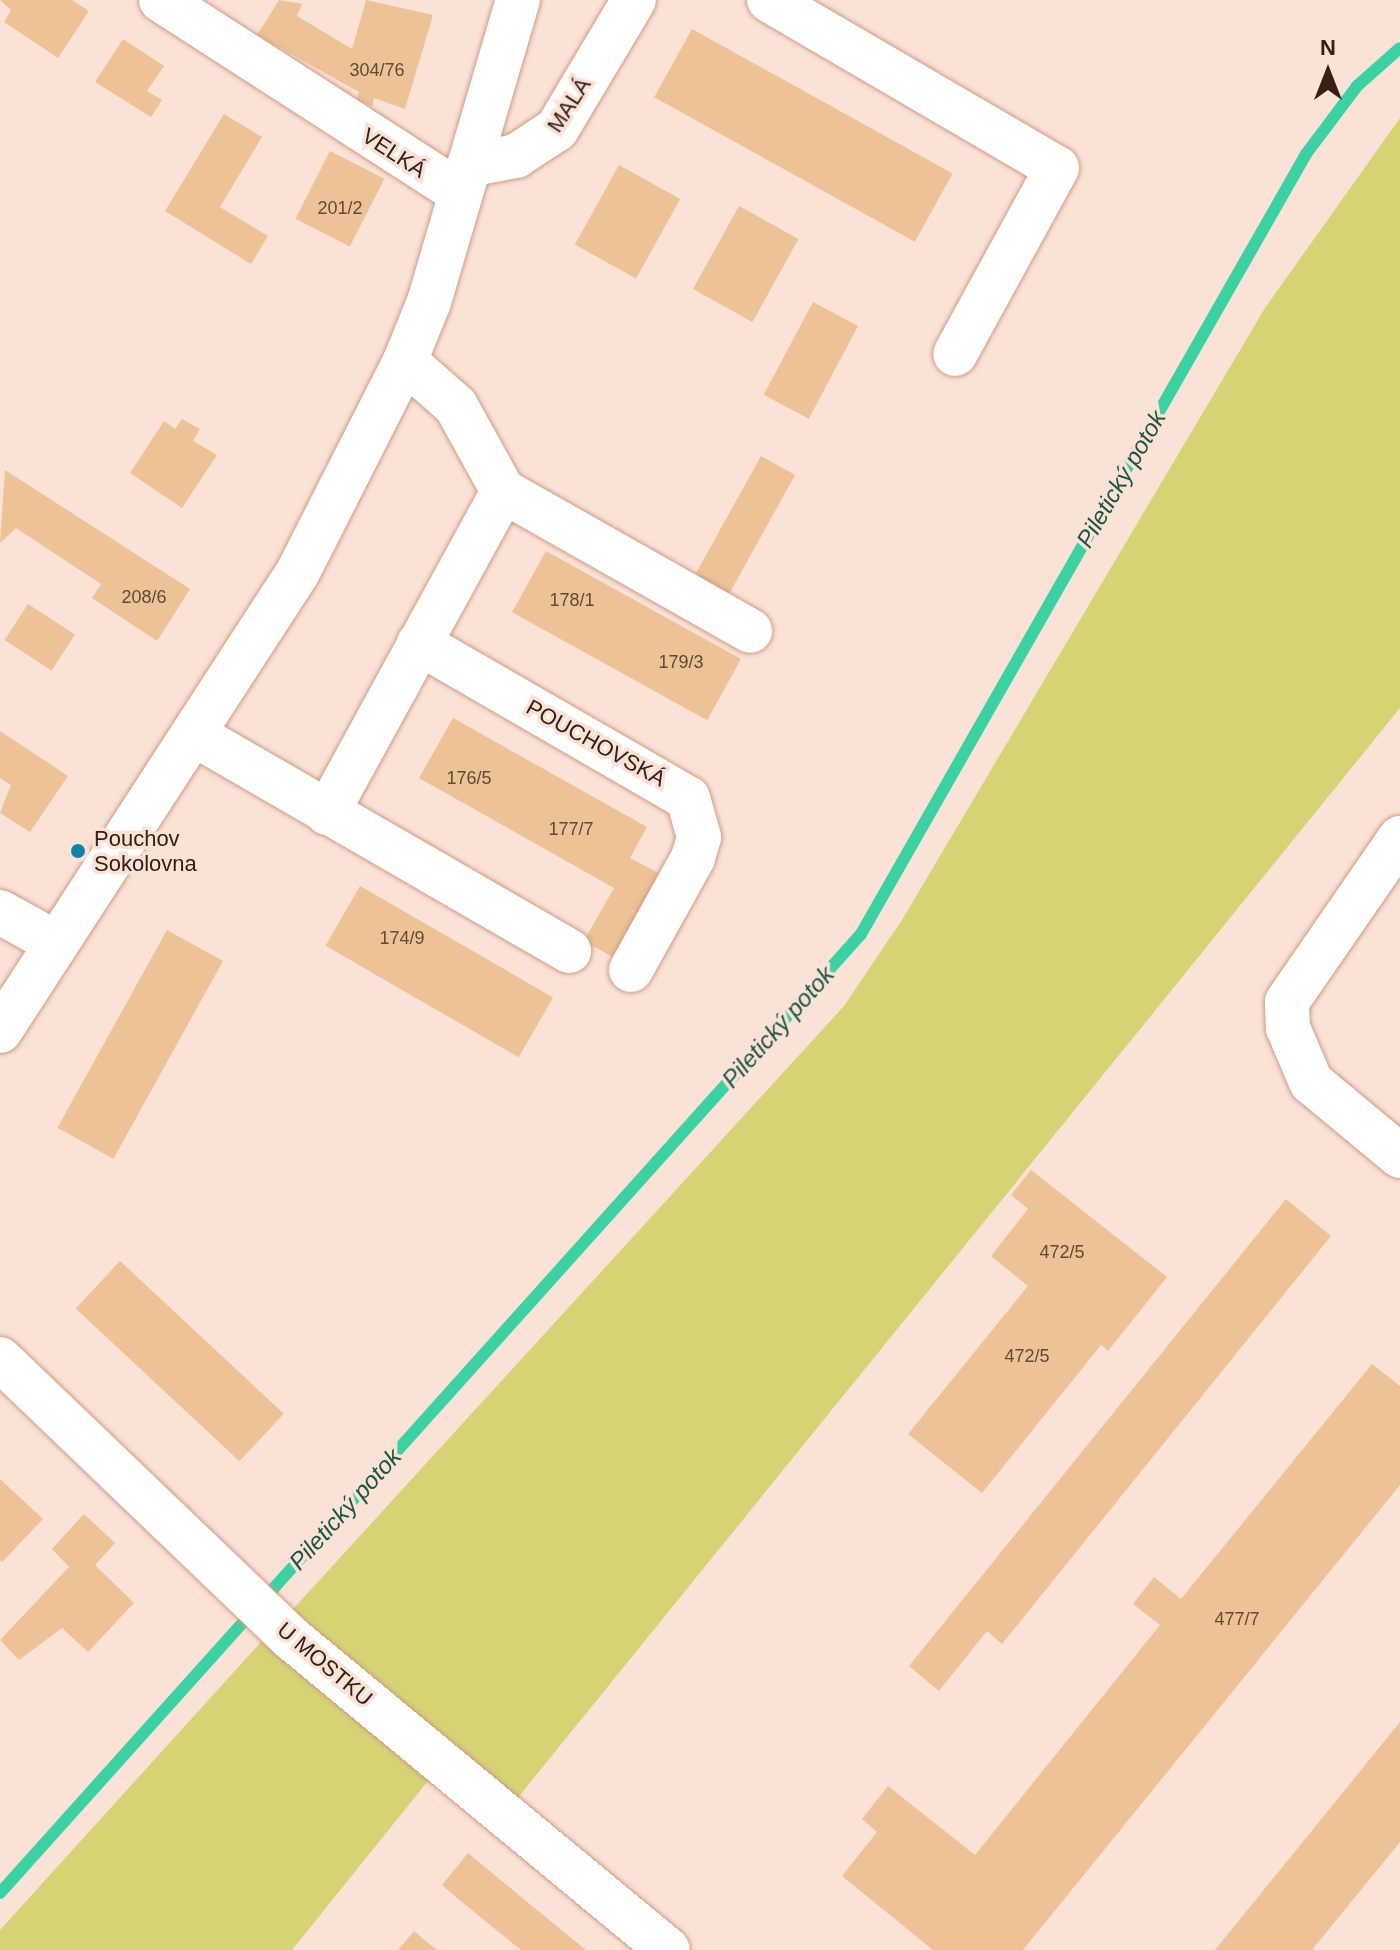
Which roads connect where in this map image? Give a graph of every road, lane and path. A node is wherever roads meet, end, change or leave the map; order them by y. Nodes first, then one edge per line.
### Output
1 (161, 0) edge
2 (518, 0) edge
3 (634, 0) edge
4 (769, 0) edge
5 (465, 179) junction
6 (955, 354) dead end
7 (405, 361) junction
8 (503, 491) junction
9 (750, 631) dead end
10 (419, 643) junction
11 (195, 735) junction
12 (327, 813) junction
13 (1400, 838) edge
14 (0, 912) edge
15 (56, 943) junction
16 (569, 951) dead end
17 (631, 970) dead end
18 (0, 1031) edge
19 (1400, 1156) edge
20 (0, 1359) edge
21 (668, 1950) edge

1 - 5 street, VELKÁ
2 - 5 street
3 - 5 street, MALÁ
4 - 6 street
5 - 7 street
7 - 8 street
7 - 11 street
8 - 9 street
8 - 10 street
10 - 12 street
10 - 17 street, POUCHOVSKÁ
11 - 12 street
11 - 15 street
12 - 16 street
13 - 19 street
14 - 15 street
15 - 18 street
20 - 21 street, U MOSTKU

